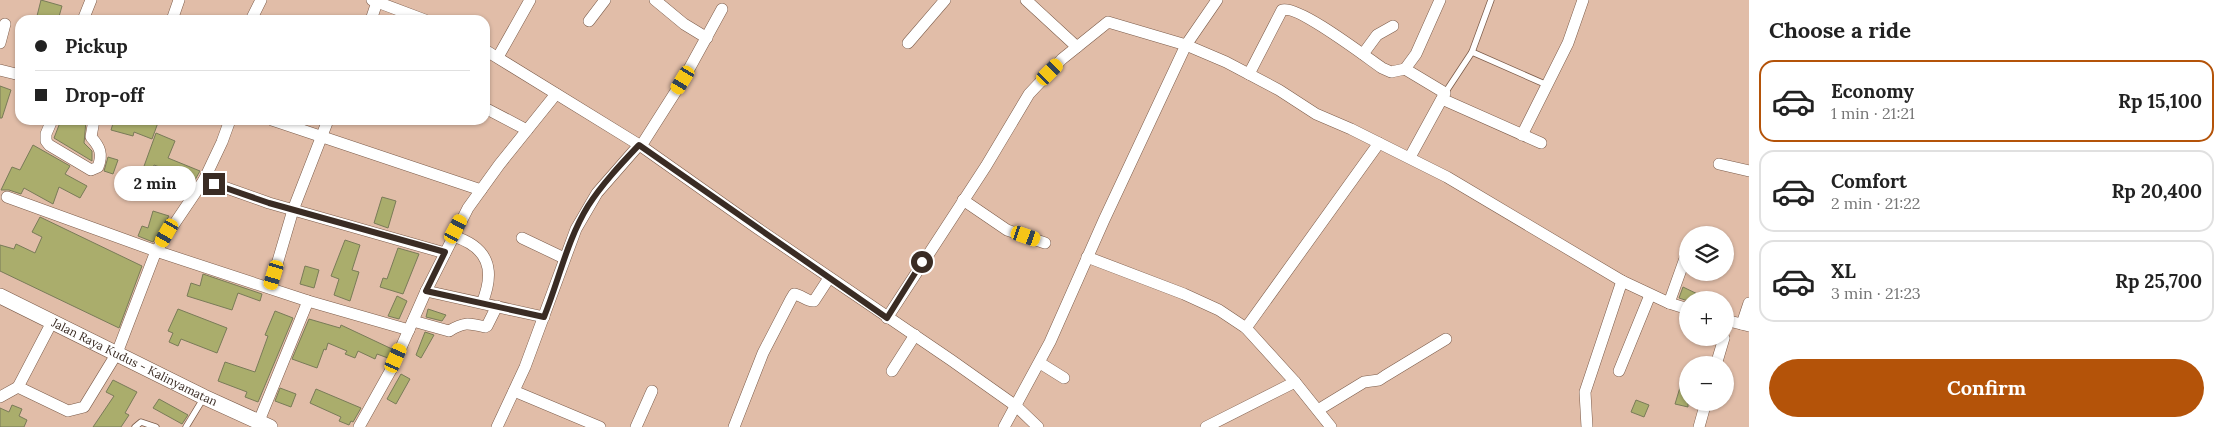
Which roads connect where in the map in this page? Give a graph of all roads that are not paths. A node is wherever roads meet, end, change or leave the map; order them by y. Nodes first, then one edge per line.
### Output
1 (91, 0) edge
2 (179, 0) edge
3 (261, 0) edge
4 (530, 0) edge
5 (604, 0) edge
6 (655, 0) edge
7 (946, 0) edge
8 (1026, 0) edge
9 (1216, 0) edge
10 (1440, 0) edge
11 (1491, 0) edge
12 (1583, 0) edge
13 (375, 1) edge
14 (722, 9) dead end
15 (85, 15) edge
16 (174, 15) edge
17 (254, 15) edge
18 (373, 15) edge
19 (412, 15) edge
20 (589, 21) dead end
21 (5, 24) dead end
22 (1392, 26) dead end
23 (707, 38) junction
24 (0, 43) edge
25 (908, 43) dead end
26 (1186, 45) junction
27 (1077, 47) junction
28 (1472, 52) junction
29 (490, 53) edge
30 (1363, 54) junction
31 (498, 57) junction
32 (1405, 69) junction
33 (0, 70) edge
34 (15, 74) edge
35 (1249, 74) junction
36 (1547, 84) junction
37 (556, 94) junction
38 (1444, 96) junction
39 (490, 111) edge
40 (50, 125) edge
41 (93, 125) edge
42 (228, 125) edge
43 (288, 125) edge
44 (326, 125) edge
45 (527, 130) junction
46 (1522, 135) junction
47 (322, 136) junction
48 (1379, 143) junction
49 (1541, 143) dead end
50 (640, 145) junction
51 (1410, 158) junction
52 (1719, 164) dead end
53 (1749, 171) edge
54 (204, 180) junction
55 (481, 190) junction
56 (7, 197) dead end
57 (963, 200) junction
58 (293, 210) junction
59 (453, 236) junction
60 (522, 238) dead end
61 (1045, 243) dead end
62 (156, 251) junction
63 (445, 252) junction
64 (1087, 257) junction
65 (564, 258) junction
66 (1679, 275) edge
67 (829, 278) junction
68 (1622, 281) junction
69 (270, 288) junction
70 (426, 291) junction
71 (1650, 295) junction
72 (0, 296) edge
73 (308, 301) junction
74 (482, 303) junction
75 (1669, 303) junction
76 (1749, 303) edge
77 (497, 306) junction
78 (1679, 306) edge
79 (544, 317) junction
80 (887, 318) junction
81 (52, 322) junction
82 (1745, 325) edge
83 (411, 326) junction
84 (1246, 328) junction
85 (915, 335) junction
86 (1446, 339) dead end
87 (117, 353) junction
88 (1040, 364) junction
89 (892, 371) dead end
90 (1619, 371) dead end
91 (1064, 378) dead end
92 (1295, 382) junction
93 (18, 387) junction
94 (514, 391) junction
95 (652, 391) dead end
96 (0, 397) edge
97 (204, 397) junction
98 (1016, 406) junction
99 (1318, 410) junction
100 (1703, 411) edge
101 (265, 424) edge
102 (135, 427) edge
103 (156, 427) edge
104 (186, 427) edge
105 (359, 427) edge
106 (497, 427) edge
107 (600, 427) edge
108 (636, 427) edge
109 (734, 427) edge
110 (1004, 427) edge
111 (1038, 427) edge
112 (1206, 427) edge
113 (1331, 427) edge
114 (1587, 427) edge
115 (1699, 427) edge

1 - 15 street
2 - 16 street
3 - 17 street
4 - 31 street
5 - 20 street
6 - 23 street
7 - 25 street
8 - 27 street
9 - 26 street
10 - 32 street
11 - 28 lane
12 - 36 street
13 - 18 street
13 - 19 street
14 - 23 street
21 - 24 street
22 - 30 street
23 - 50 street
26 - 27 street
26 - 35 street
26 - 64 street
27 - 57 street
28 - 36 lane
28 - 38 lane
29 - 31 street
30 - 32 street
30 - 35 street
31 - 37 street
32 - 38 street
33 - 34 street
35 - 48 street
36 - 46 street
37 - 45 street
37 - 50 street
38 - 46 street
38 - 51 street
39 - 45 street
40 - 41 street
42 - 54 street
43 - 47 street
44 - 47 street
45 - 55 street
46 - 49 street
47 - 55 street
47 - 58 street
48 - 51 street
48 - 84 street
50 - 65 street
50 - 67 street
51 - 68 street
52 - 53 street
54 - 58 street
54 - 62 street
55 - 59 street
56 - 62 street
57 - 61 street
57 - 80 street
58 - 63 street
58 - 69 street
59 - 63 street
59 - 74 street
60 - 65 street
62 - 69 street
62 - 87 street
63 - 70 street
64 - 84 street
64 - 88 street
65 - 79 street
66 - 75 street
67 - 80 street
67 - 109 street
68 - 71 street
68 - 114 street
69 - 73 street
70 - 74 street
70 - 83 street
71 - 75 street
71 - 90 street
72 - 81 main road, Jalan Raya Kudus - Kalinyamatan
73 - 83 street
73 - 101 street
74 - 77 street
75 - 78 street
76 - 82 street
77 - 79 street
77 - 83 street
79 - 94 street
80 - 85 street
81 - 87 main road, Jalan Raya Kudus - Kalinyamatan
81 - 93 street
83 - 105 street
84 - 92 street
85 - 89 street
85 - 98 street
86 - 99 street
87 - 93 street
87 - 97 main road, Jalan Raya Kudus - Kalinyamatan
88 - 91 street
88 - 98 street
92 - 99 street
92 - 112 street
93 - 96 street
94 - 106 street
94 - 107 street
95 - 108 street
97 - 101 main road, Jalan Raya Kudus - Kalinyamatan
97 - 104 lane
98 - 110 street
98 - 111 street
99 - 113 street
100 - 115 street
102 - 103 lane

